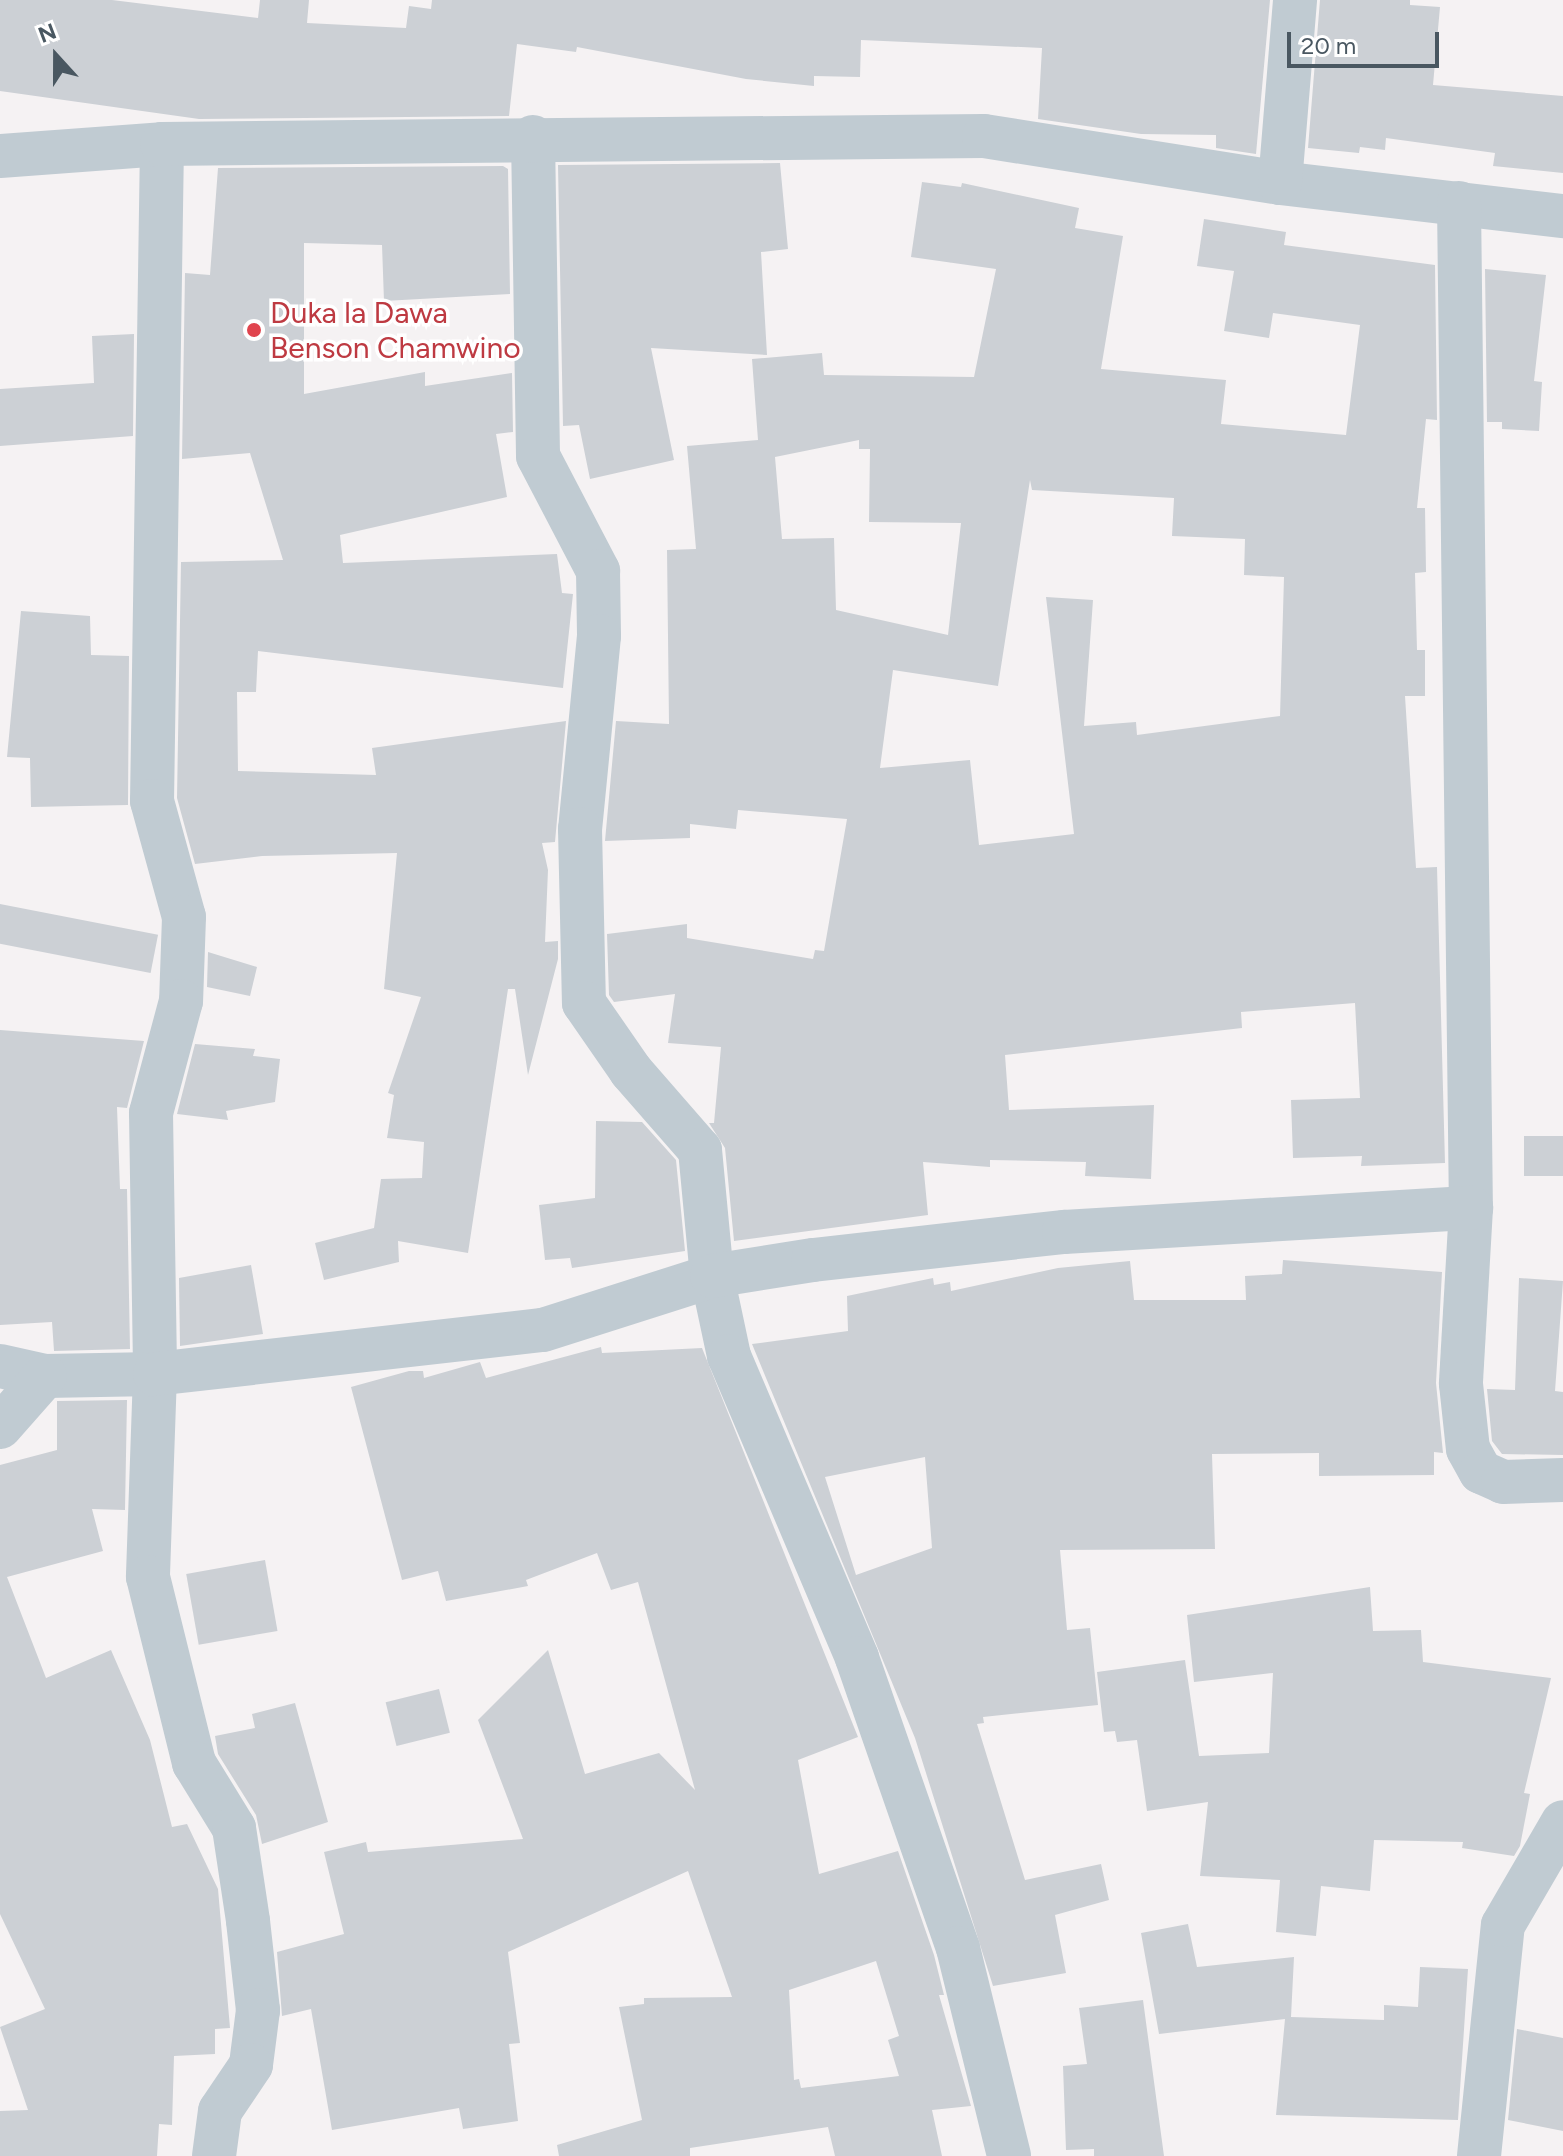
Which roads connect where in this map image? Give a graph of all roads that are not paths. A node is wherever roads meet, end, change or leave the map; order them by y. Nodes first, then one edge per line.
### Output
1 (1295, 0) edge
2 (533, 137) junction
3 (162, 144) junction
4 (0, 156) edge
5 (1280, 183) junction
6 (1459, 203) junction
7 (1563, 216) edge
8 (1471, 1208) junction
9 (712, 1276) junction
10 (0, 1366) edge
11 (155, 1374) junction
12 (45, 1376) junction
13 (0, 1427) edge
14 (1563, 1480) edge
15 (1563, 1822) edge
16 (214, 2156) edge
17 (1009, 2156) edge
18 (1479, 2156) edge

1 - 5 street
2 - 3 street
2 - 5 street
2 - 9 street
3 - 4 street
3 - 11 street
5 - 6 street
6 - 7 street
6 - 8 street
8 - 9 street
8 - 14 street
9 - 11 street
9 - 17 street
10 - 12 street
11 - 12 street
11 - 16 street
12 - 13 street
15 - 18 street

